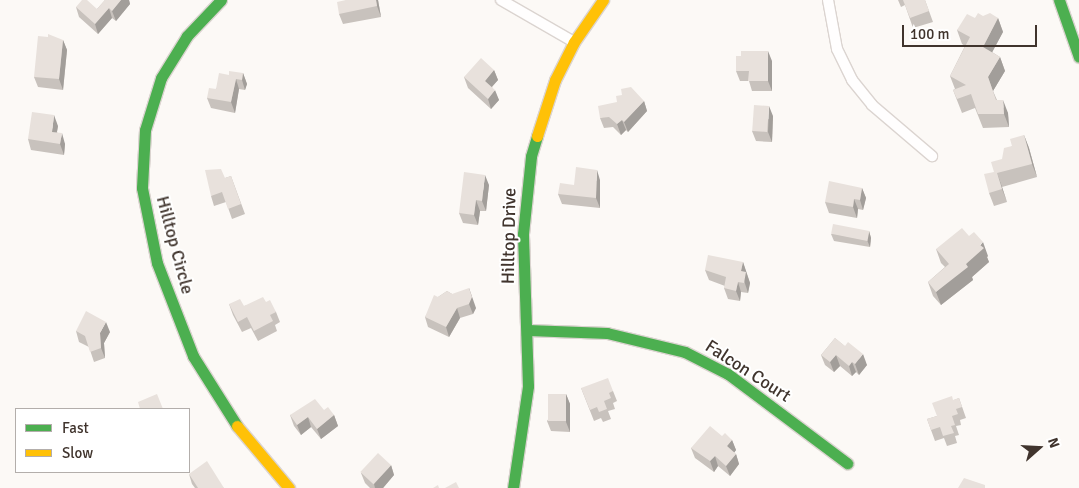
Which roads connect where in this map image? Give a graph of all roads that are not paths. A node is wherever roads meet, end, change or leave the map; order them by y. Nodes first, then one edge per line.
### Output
1 (222, 0) edge
2 (501, 0) edge
3 (603, 0) edge
4 (828, 0) edge
5 (1059, 0) edge
6 (574, 42) junction
7 (1079, 57) edge
8 (932, 156) dead end
9 (528, 330) junction
10 (848, 463) dead end
11 (289, 488) edge
12 (513, 488) edge

1 - 11 street, Hilltop Circle
2 - 6 street
3 - 6 street, Hilltop Drive
4 - 8 street
5 - 7 street
6 - 9 street, Hilltop Drive
9 - 10 street, Falcon Court
9 - 12 street, Hilltop Drive

